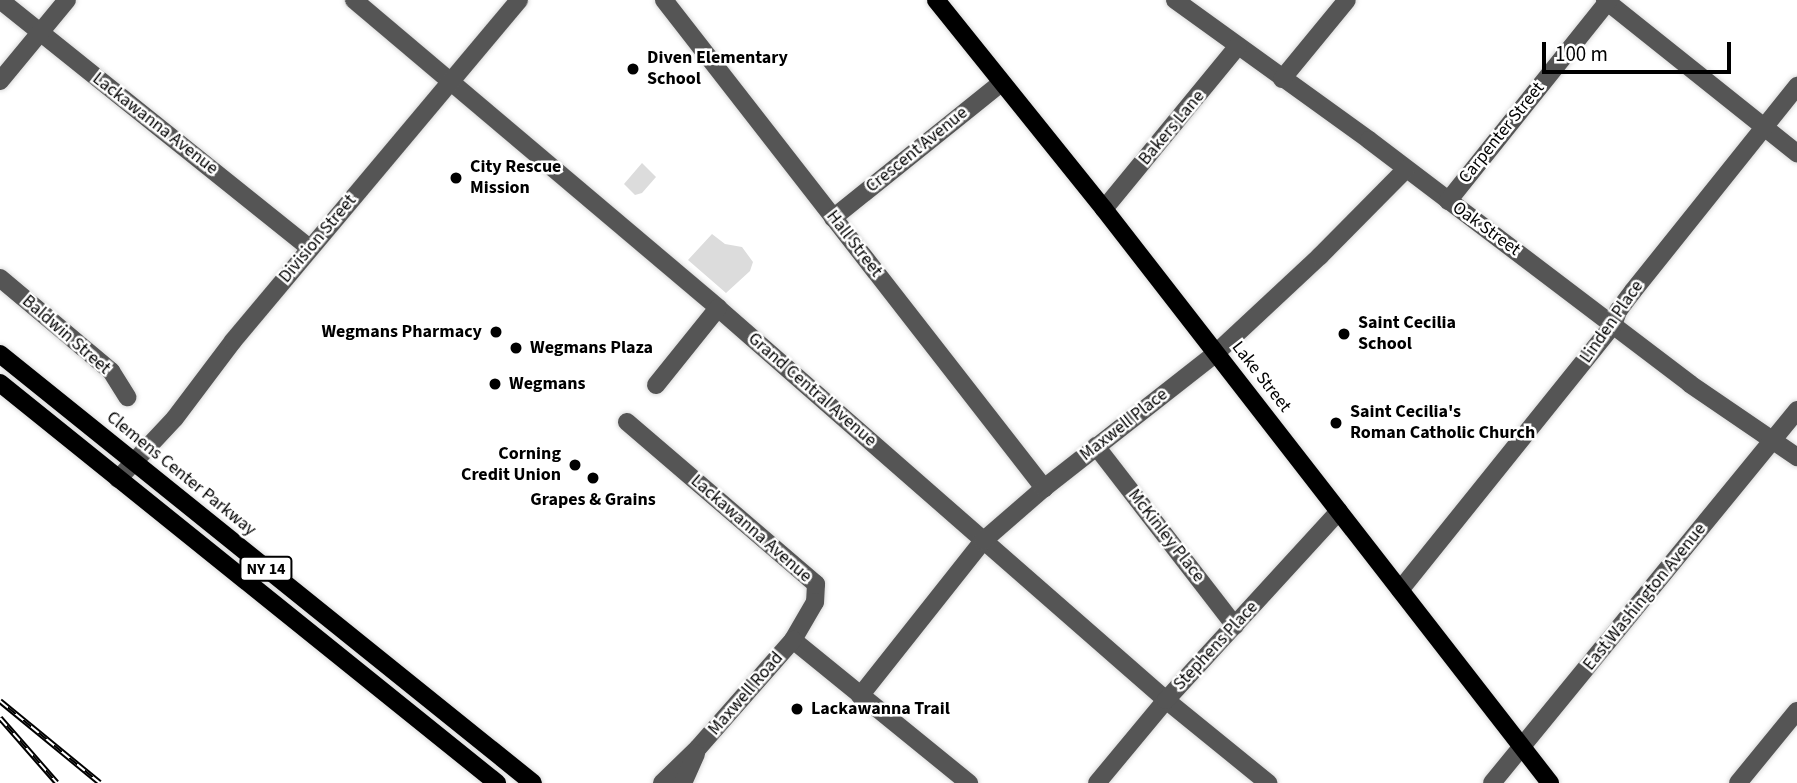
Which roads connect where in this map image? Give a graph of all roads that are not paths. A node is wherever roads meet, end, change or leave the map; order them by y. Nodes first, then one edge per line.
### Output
1 (0, 0) edge
2 (67, 0) edge
3 (354, 0) edge
4 (519, 0) edge
5 (664, 0) edge
6 (936, 0) edge
7 (1175, 0) edge
8 (1347, 0) edge
9 (1607, 1) edge
10 (40, 33) junction
11 (1238, 47) junction
12 (1282, 79) junction
13 (0, 81) edge
14 (450, 81) junction
15 (1001, 83) junction
16 (1797, 86) edge
17 (1764, 127) junction
18 (1797, 153) edge
19 (1406, 169) junction
20 (1448, 201) junction
21 (1104, 209) junction
22 (833, 218) junction
23 (310, 248) junction
24 (0, 278) edge
25 (719, 308) junction
26 (1613, 325) junction
27 (1216, 353) junction
28 (0, 354) edge
29 (0, 383) edge
30 (656, 385) dead end
31 (127, 397) dead end
32 (1797, 410) edge
33 (627, 422) dead end
34 (1773, 439) junction
35 (1096, 446) junction
36 (1797, 457) edge
37 (134, 464) junction
38 (118, 479) junction
39 (1044, 488) junction
40 (1339, 511) junction
41 (983, 541) junction
42 (1399, 590) junction
43 (1235, 626) junction
44 (793, 640) junction
45 (860, 696) junction
46 (1166, 700) junction
47 (1797, 711) edge
48 (698, 747) junction
49 (1521, 748) junction
50 (497, 783) edge
51 (533, 783) edge
52 (662, 783) edge
53 (683, 783) edge
54 (969, 783) edge
55 (1097, 783) edge
56 (1268, 783) edge
57 (1492, 783) edge
58 (1550, 783) edge
59 (1738, 783) edge

1 - 10 street, Lackawanna Avenue
2 - 10 street
3 - 14 street, Grand Central Avenue
4 - 14 street, Division Street
5 - 22 street, Hall Street
6 - 15 main road, Lake Street
7 - 11 street, Oak Street
8 - 12 street
9 - 17 street
9 - 20 street, Carpenter Street
10 - 13 street
10 - 23 street, Lackawanna Avenue
11 - 12 street, Oak Street
11 - 21 street, Bakers Lane
12 - 19 street, Oak Street
14 - 23 street, Division Street
14 - 25 street, Grand Central Avenue
15 - 21 main road, Lake Street
15 - 22 street, Crescent Avenue
16 - 17 street, Linden Place
17 - 18 street
17 - 26 street, Linden Place
19 - 20 street, Oak Street
19 - 27 street, Maxwell Place
20 - 26 street, Oak Street
21 - 27 main road, Lake Street
22 - 39 street, Hall Street
23 - 37 street, Division Street
24 - 31 street, Baldwin Street
25 - 30 street
25 - 41 street, Grand Central Avenue
26 - 34 street, Oak Street
26 - 42 street, Linden Place
27 - 35 street, Maxwell Place
27 - 40 main road, Lake Street
28 - 37 main road, Clemens Center Parkway / NY 14
29 - 38 main road, NY 14
32 - 34 street, East Washington Avenue
33 - 44 street, Lackawanna Avenue
34 - 36 street, Oak Street
34 - 49 street, East Washington Avenue
35 - 39 street, Maxwell Place
35 - 43 street, McKinley Place
37 - 38 street, Division Street
37 - 51 main road, Clemens Center Parkway / NY 14
38 - 50 main road, NY 14
39 - 41 street, Maxwell Place
40 - 42 main road, Lake Street
40 - 43 street, Stephens Place
41 - 45 street, Maxwell Place
41 - 46 street, Grand Central Avenue
42 - 49 main road, Lake Street
43 - 46 street, Stephens Place
44 - 45 street
44 - 48 street, Maxwell Road
45 - 54 street
46 - 55 street, Stephens Place
46 - 56 street, Grand Central Avenue
47 - 59 street
48 - 52 street, Maxwell Road
48 - 53 street, Maxwell Road
49 - 57 street, East Washington Avenue
49 - 58 main road, Lake Street

